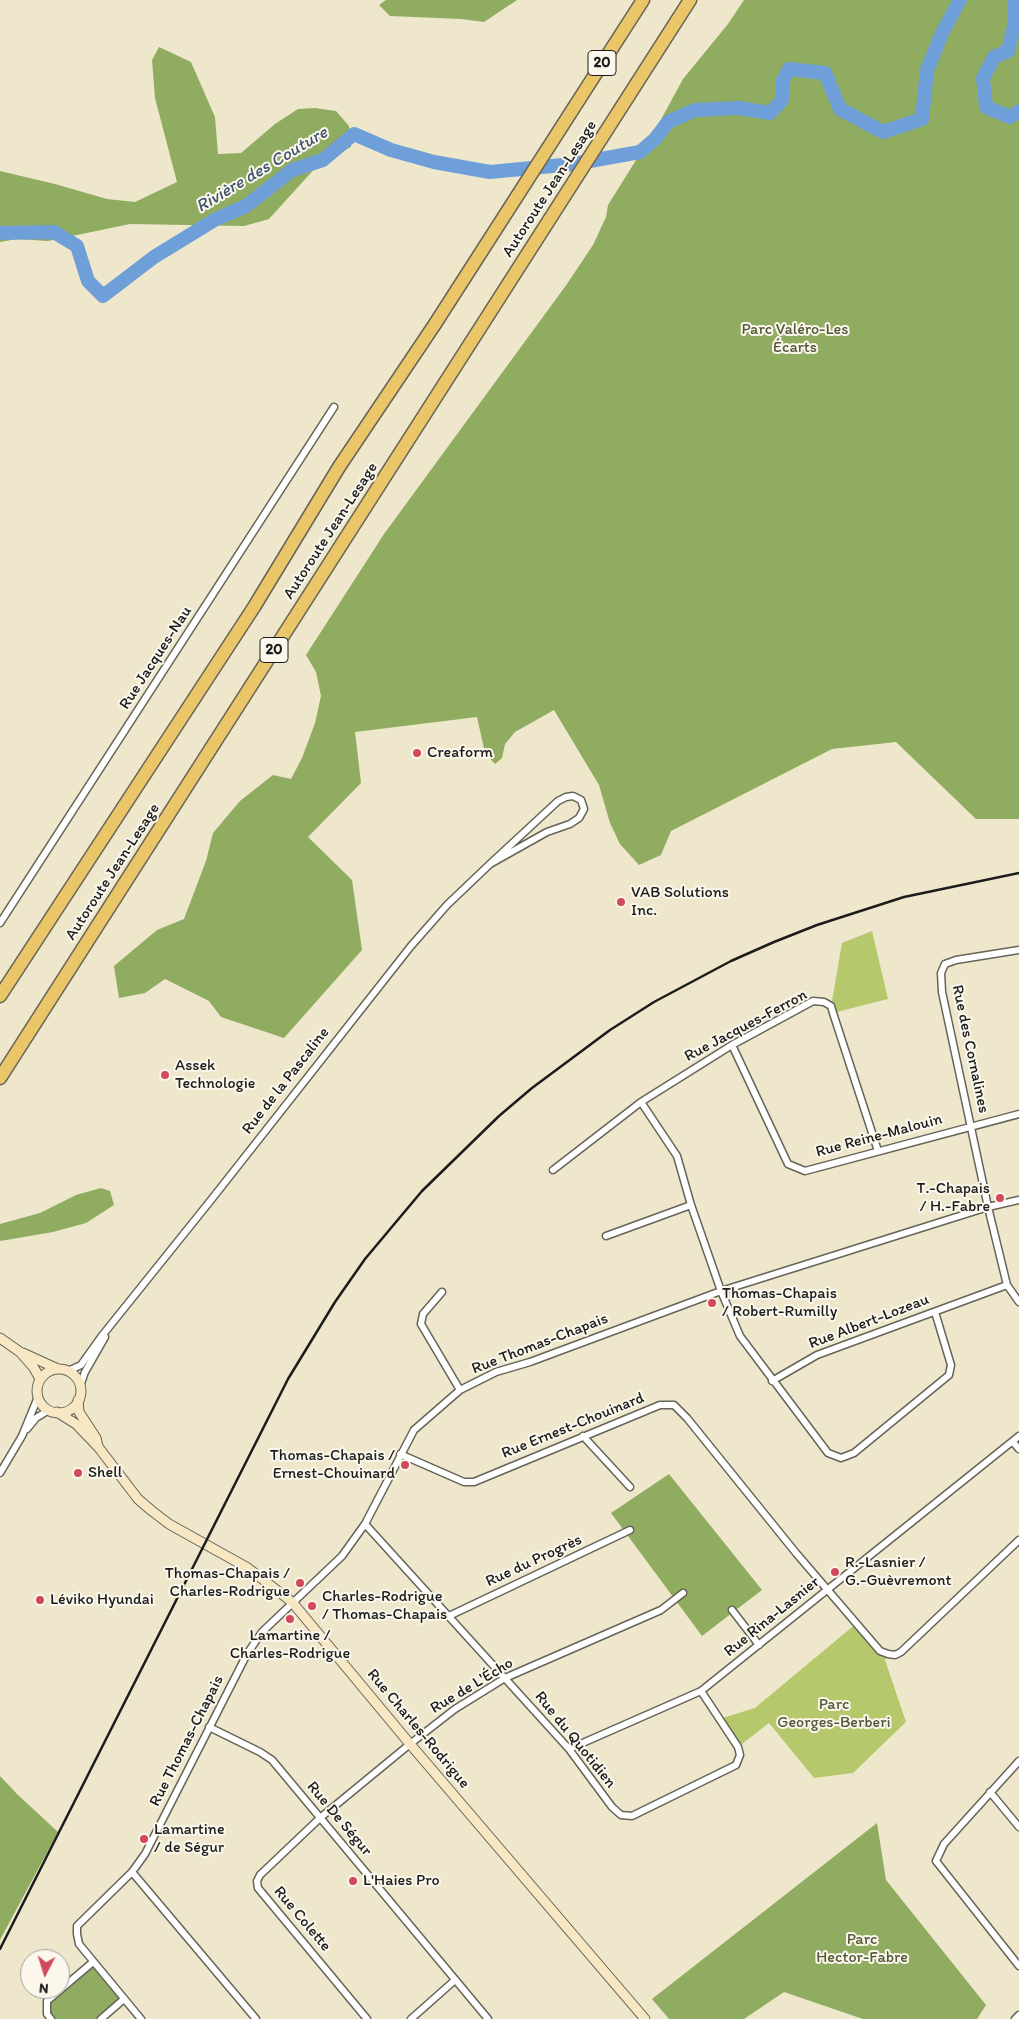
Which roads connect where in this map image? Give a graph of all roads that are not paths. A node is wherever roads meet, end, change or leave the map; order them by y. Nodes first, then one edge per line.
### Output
1 (643, 0) edge
2 (690, 0) edge
3 (334, 407) dead end
4 (490, 864) junction
5 (0, 923) edge
6 (1019, 950) edge
7 (0, 996) edge
8 (732, 1045) junction
9 (0, 1078) edge
10 (641, 1102) junction
11 (1019, 1114) edge
12 (972, 1125) junction
13 (878, 1151) junction
14 (553, 1170) dead end
15 (1019, 1200) edge
16 (691, 1205) junction
17 (988, 1207) junction
18 (606, 1236) dead end
19 (1007, 1285) junction
20 (721, 1291) junction
21 (442, 1292) dead end
22 (1019, 1302) edge
23 (935, 1312) junction
24 (113, 1323) junction
25 (0, 1338) edge
26 (20, 1352) junction
27 (58, 1369) junction
28 (68, 1371) junction
29 (40, 1379) junction
30 (772, 1381) junction
31 (80, 1386) junction
32 (460, 1390) junction
33 (38, 1397) junction
34 (78, 1400) junction
35 (53, 1411) junction
36 (22, 1436) junction
37 (583, 1436) junction
38 (1019, 1436) edge
39 (1013, 1442) junction
40 (99, 1448) junction
41 (1019, 1449) edge
42 (400, 1454) junction
43 (0, 1473) edge
44 (630, 1487) dead end
45 (365, 1524) junction
46 (630, 1530) dead end
47 (1019, 1540) edge
48 (828, 1590) junction
49 (682, 1593) dead end
50 (292, 1602) junction
51 (732, 1610) dead end
52 (449, 1616) junction
53 (759, 1645) junction
54 (505, 1678) junction
55 (701, 1691) junction
56 (210, 1727) junction
57 (410, 1744) junction
58 (569, 1749) junction
59 (1019, 1761) edge
60 (990, 1792) junction
61 (320, 1818) junction
62 (1019, 1827) edge
63 (132, 1872) junction
64 (93, 1962) junction
65 (1019, 1966) edge
66 (455, 1980) junction
67 (124, 1999) junction
68 (1019, 2015) edge
69 (51, 2019) edge
70 (101, 2019) edge
71 (141, 2019) edge
72 (256, 2019) edge
73 (367, 2019) edge
74 (411, 2019) edge
75 (488, 2019) edge
76 (645, 2019) edge
77 (1015, 2019) edge

1 - 7 highway, Autoroute Jean-Lesage / 20
2 - 9 highway, Autoroute Jean-Lesage / 20
3 - 5 street, Rue Jacques-Nau
4 - 4 street, Rue de la Pascaline
4 - 24 street, Rue de la Pascaline
6 - 12 street, Rue des Cornalines
8 - 10 street, Rue Jacques-Ferron
8 - 13 street, Rue Reine-Malouin
8 - 13 street, Rue Jacques-Ferron
10 - 14 street, Rue Jacques-Ferron
10 - 16 street
11 - 12 street, Rue Reine-Malouin
12 - 13 street, Rue Reine-Malouin
12 - 17 street, Rue des Cornalines
15 - 17 street, Rue Thomas-Chapais
16 - 18 street
16 - 20 street
17 - 19 street, Rue des Cornalines
17 - 20 street, Rue Thomas-Chapais
19 - 22 street
19 - 23 street, Rue Albert-Lozeau
20 - 30 street
20 - 32 street, Rue Thomas-Chapais
21 - 32 street
23 - 30 street, Rue Albert-Lozeau
23 - 30 street
24 - 28 street, Rue de la Pascaline
24 - 31 street, Rue de la Pascaline
25 - 26 street
26 - 27 street
26 - 29 street
27 - 28 street
27 - 29 street
28 - 31 street
29 - 33 street
31 - 34 street
32 - 42 street, Rue Thomas-Chapais
33 - 35 street
33 - 36 street
34 - 35 street
34 - 40 street, Rue Charles-Rodrigue
35 - 36 street
35 - 40 street, Rue Charles-Rodrigue
36 - 43 street
37 - 42 street, Rue Ernest-Chouinard
37 - 44 street
37 - 48 street, Rue Ernest-Chouinard
38 - 39 street, Rue Rina-Lasnier
39 - 41 street
39 - 48 street, Rue Rina-Lasnier
40 - 50 street, Rue Charles-Rodrigue
42 - 45 street, Rue Thomas-Chapais
45 - 50 street, Rue Thomas-Chapais
45 - 52 street, Rue du Quotidien
46 - 52 street, Rue du Progrès
47 - 48 street
48 - 53 street, Rue Rina-Lasnier
49 - 54 street, Rue de L'Écho
50 - 56 street, Rue Thomas-Chapais
50 - 57 street, Rue Charles-Rodrigue
51 - 53 street
52 - 54 street, Rue du Quotidien
53 - 55 street, Rue Rina-Lasnier
54 - 57 street, Rue de L'Écho
54 - 58 street, Rue du Quotidien
55 - 58 street, Rue Rina-Lasnier
55 - 58 street, Rue du Quotidien
56 - 61 street, Rue De Ségur
56 - 63 street, Rue Thomas-Chapais
57 - 61 street, Rue de L'Écho
57 - 76 street, Rue Charles-Rodrigue
59 - 60 street
60 - 62 street
60 - 65 street
61 - 66 street, Rue De Ségur
61 - 73 street, Rue Colette
63 - 64 street, Rue Thomas-Chapais
63 - 72 street
64 - 67 street, Rue Thomas-Chapais
64 - 69 street
66 - 74 street
66 - 75 street, Rue De Ségur
67 - 70 street
67 - 71 street, Rue Thomas-Chapais
68 - 77 street

